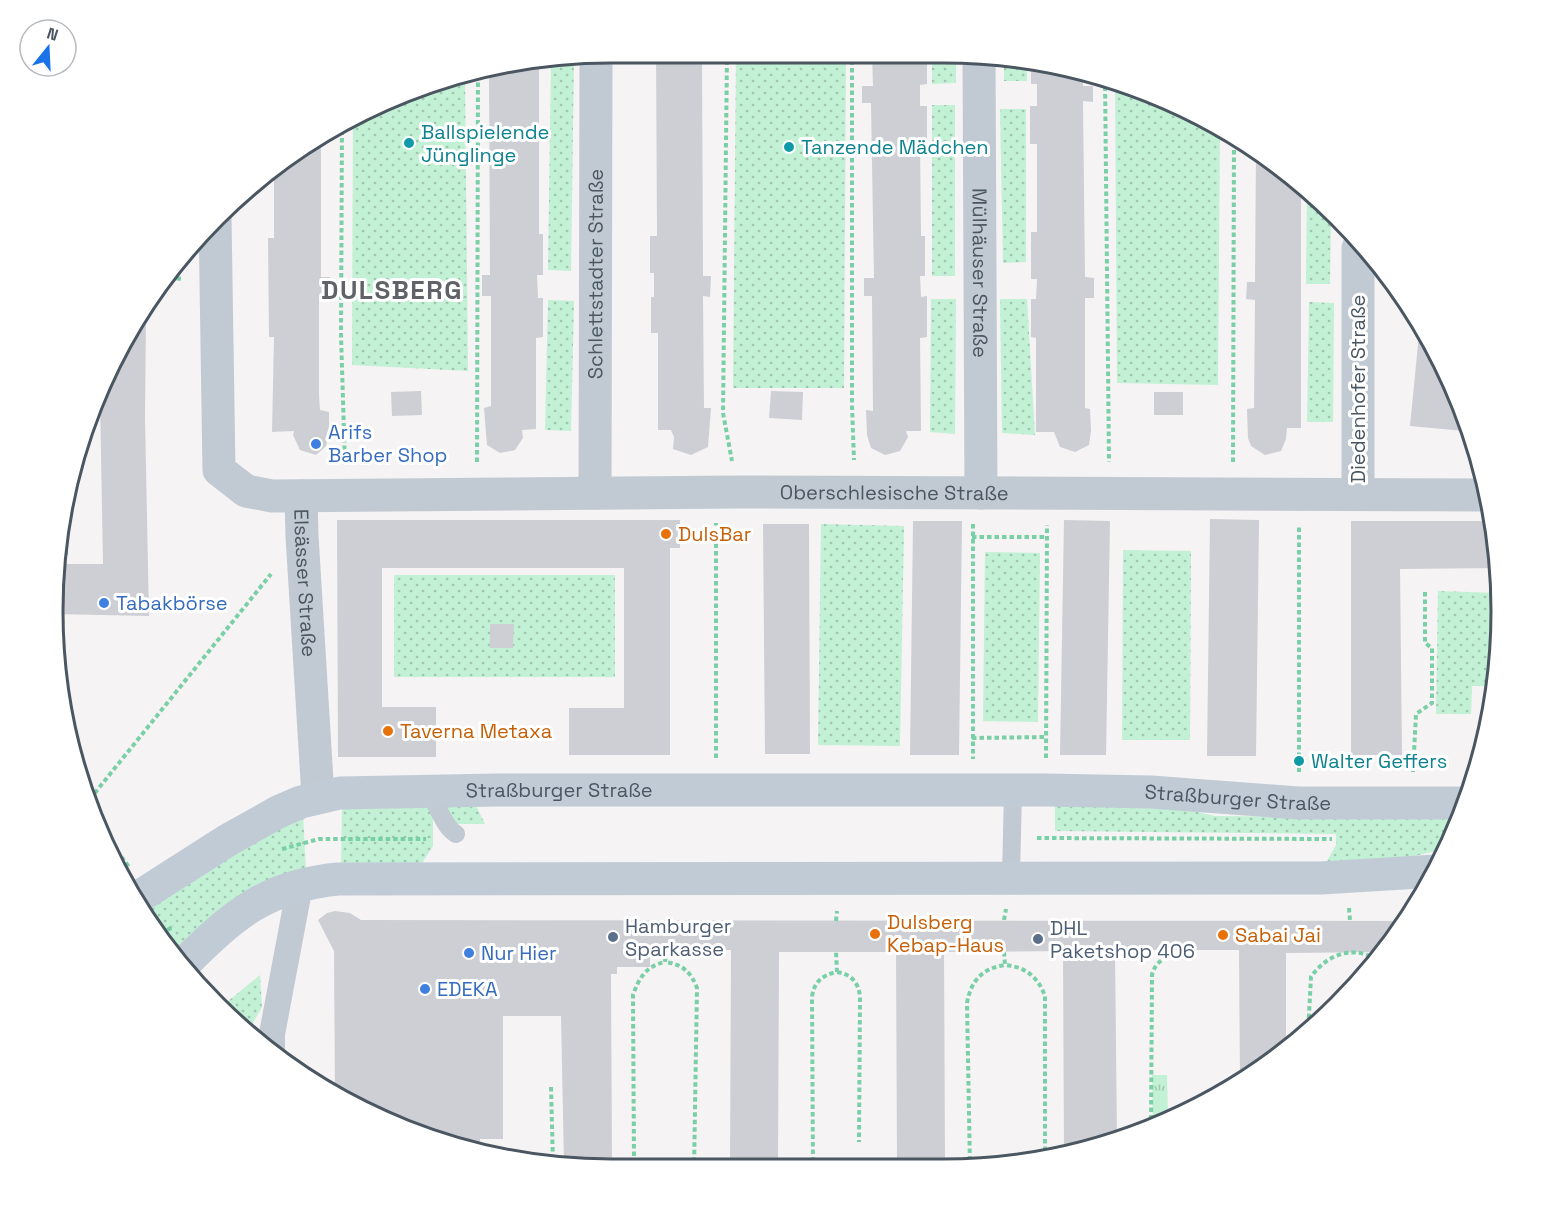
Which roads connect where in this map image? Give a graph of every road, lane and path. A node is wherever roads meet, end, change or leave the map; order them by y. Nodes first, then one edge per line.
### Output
1 (596, 63) edge
2 (727, 63) edge
3 (852, 63) edge
4 (979, 64) edge
5 (478, 80) edge
6 (1105, 88) edge
7 (342, 134) edge
8 (1234, 147) edge
9 (215, 233) edge
10 (1358, 254) edge
11 (727, 492) junction
12 (1047, 492) junction
13 (476, 493) junction
14 (595, 493) junction
15 (855, 493) junction
16 (977, 493) junction
17 (1109, 493) junction
18 (345, 494) junction
19 (1358, 494) junction
20 (1233, 495) junction
21 (1299, 495) junction
22 (1478, 495) edge
23 (301, 496) junction
24 (302, 536) junction
25 (972, 537) junction
26 (1047, 537) junction
27 (1425, 591) dead end
28 (1046, 737) junction
29 (972, 738) junction
30 (1299, 755) dead end
31 (717, 790) junction
32 (974, 790) junction
33 (1013, 790) junction
34 (1046, 790) junction
35 (421, 791) junction
36 (94, 793) edge
37 (318, 797) junction
38 (1412, 802) junction
39 (1456, 803) edge
40 (456, 834) dead end
41 (1013, 838) junction
42 (1332, 839) dead end
43 (122, 858) edge
44 (1425, 872) edge
45 (1011, 877) junction
46 (310, 883) junction
47 (142, 894) edge
48 (142, 895) edge
49 (666, 950) dead end
50 (836, 952) dead end
51 (1004, 952) dead end
52 (1177, 955) dead end
53 (1369, 956) edge
54 (188, 960) edge
55 (665, 962) junction
56 (1005, 964) junction
57 (837, 972) junction
58 (1309, 1018) edge
59 (272, 1042) edge
60 (551, 1086) dead end
61 (1151, 1118) edge
62 (859, 1142) dead end
63 (1045, 1149) edge
64 (553, 1156) edge
65 (970, 1158) edge
66 (633, 1159) edge
67 (694, 1159) edge
68 (813, 1159) edge

1 - 14 street, Schlettstadter Straße
2 - 11 path
3 - 15 path
4 - 16 street, Mülhäuser Straße
5 - 13 path
6 - 17 path
7 - 18 path
8 - 20 path
9 - 23 street, Elsässer Straße
10 - 19 street, Diedenhofer Straße
11 - 14 street, Oberschlesische Straße
11 - 15 street, Oberschlesische Straße
11 - 31 path
12 - 16 street, Oberschlesische Straße
12 - 17 street, Oberschlesische Straße
12 - 26 path
13 - 14 street, Oberschlesische Straße
13 - 18 street, Oberschlesische Straße
15 - 16 street, Oberschlesische Straße
16 - 25 path
17 - 20 street, Oberschlesische Straße
18 - 23 street, Oberschlesische Straße
19 - 21 street, Oberschlesische Straße
19 - 22 street, Oberschlesische Straße
20 - 21 street, Oberschlesische Straße
21 - 30 path
23 - 24 street, Elsässer Straße
24 - 36 path
24 - 37 street, Elsässer Straße
25 - 26 path
25 - 29 path
26 - 28 path
27 - 38 path
28 - 29 path
28 - 34 path
29 - 32 path
31 - 32 main road, Straßburger Straße
31 - 35 main road, Straßburger Straße
32 - 33 main road, Straßburger Straße
33 - 34 main road, Straßburger Straße
33 - 41 lane
34 - 38 main road, Straßburger Straße
35 - 37 main road, Straßburger Straße
35 - 40 lane
37 - 46 path
37 - 48 main road, Straßburger Straße
38 - 39 main road, Straßburger Straße
41 - 42 path
41 - 45 lane
43 - 47 path
44 - 45 main road
45 - 46 main road
46 - 54 main road
46 - 59 street
49 - 55 path
50 - 57 path
51 - 56 path
52 - 61 path
53 - 58 path
55 - 66 path
55 - 67 path
56 - 63 path
56 - 65 path
57 - 62 path
57 - 68 path
60 - 64 path

